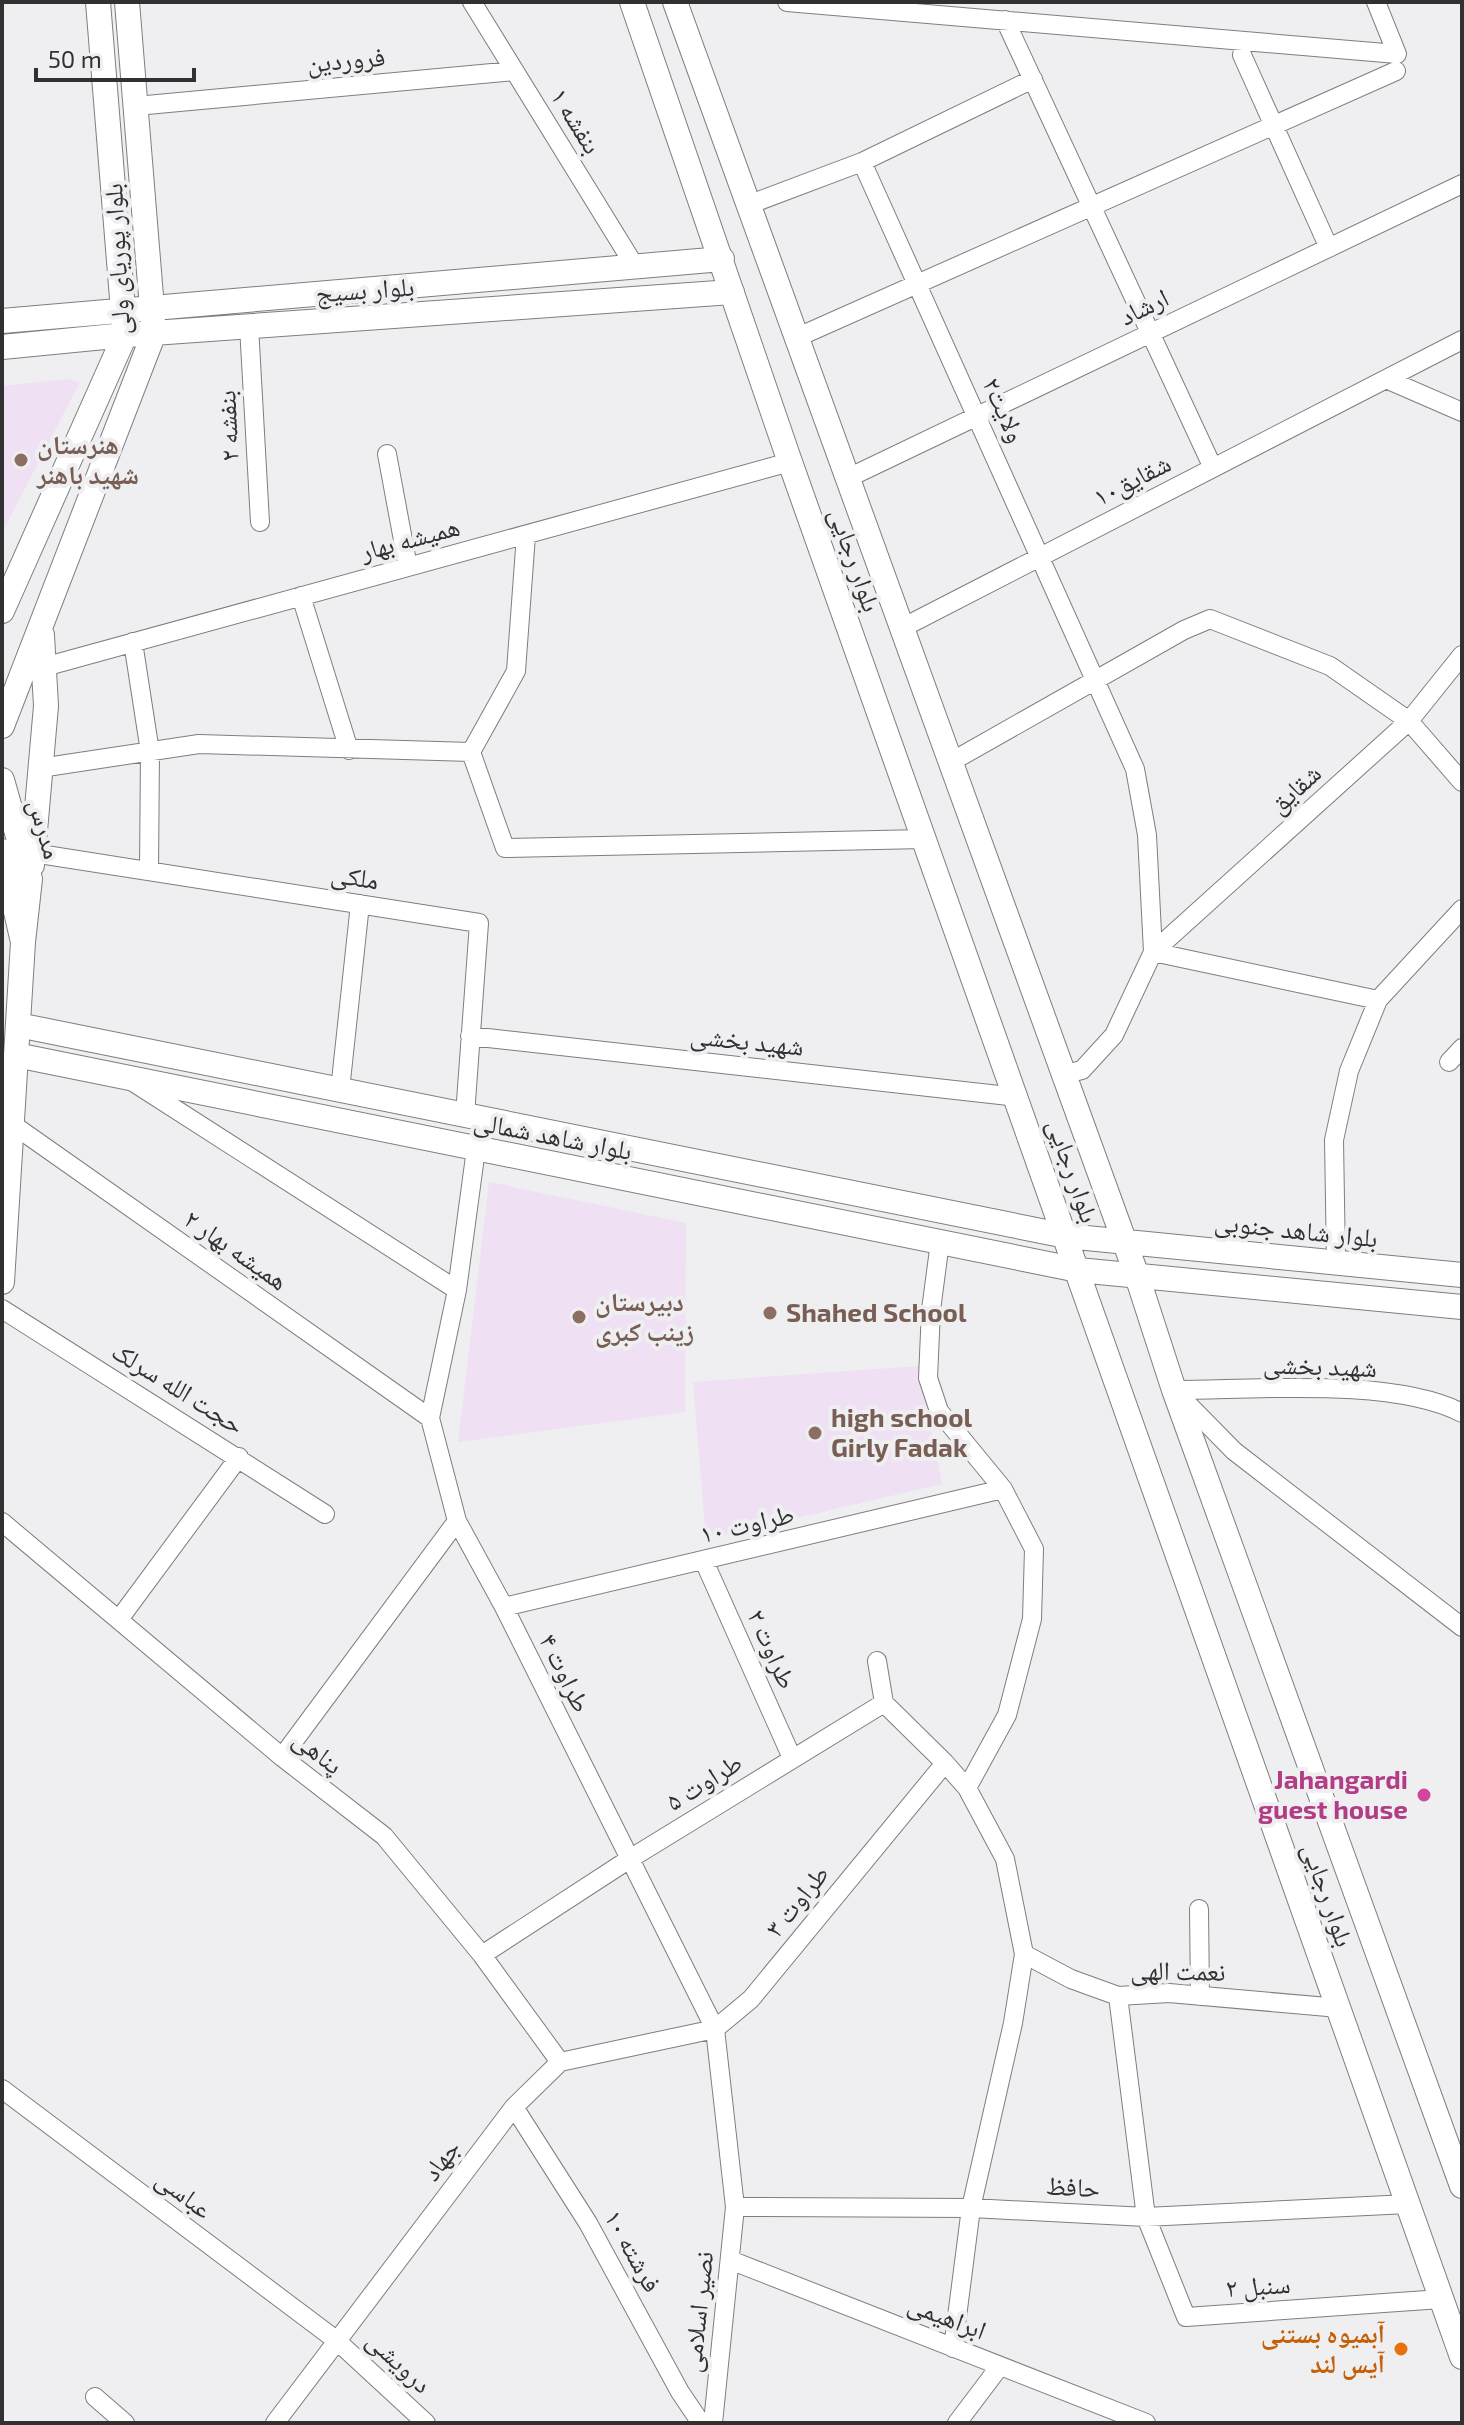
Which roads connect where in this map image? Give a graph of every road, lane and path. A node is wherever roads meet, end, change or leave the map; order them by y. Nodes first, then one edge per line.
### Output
1 (98, 2) edge
2 (127, 2) edge
3 (472, 2) edge
4 (632, 2) edge
5 (675, 2) edge
6 (787, 2) edge
7 (1376, 2) edge
8 (934, 8) edge
9 (1005, 20) junction
10 (1242, 55) dead end
11 (1397, 63) junction
12 (514, 71) junction
13 (1033, 79) junction
14 (136, 106) junction
15 (1274, 126) junction
16 (862, 162) junction
17 (1462, 184) edge
18 (748, 205) junction
19 (1092, 207) junction
20 (1329, 248) junction
21 (722, 259) junction
22 (636, 268) junction
23 (918, 284) junction
24 (732, 292) junction
25 (152, 306) junction
26 (123, 308) junction
27 (2, 321) edge
28 (249, 326) junction
29 (154, 333) junction
30 (1151, 333) junction
31 (125, 335) junction
32 (798, 337) junction
33 (1462, 340) edge
34 (2, 347) edge
35 (1386, 379) junction
36 (1462, 412) edge
37 (978, 416) junction
38 (387, 454) dead end
39 (790, 462) junction
40 (1213, 468) junction
41 (848, 478) junction
42 (260, 522) dead end
43 (526, 535) junction
44 (1041, 556) junction
45 (408, 567) junction
46 (301, 596) junction
47 (2, 611) edge
48 (41, 624) junction
49 (902, 628) junction
50 (133, 642) junction
51 (1462, 655) edge
52 (44, 667) junction
53 (1098, 681) junction
54 (1409, 721) junction
55 (2, 726) edge
56 (349, 750) junction
57 (150, 752) junction
58 (471, 752) junction
59 (949, 763) junction
60 (40, 768) junction
61 (2, 780) edge
62 (1462, 782) edge
63 (924, 839) junction
64 (2, 851) edge
65 (33, 853) junction
66 (149, 871) junction
67 (30, 879) junction
68 (360, 904) junction
69 (1462, 909) edge
70 (23, 942) junction
71 (1153, 952) junction
72 (1378, 1000) junction
73 (18, 1025) junction
74 (470, 1036) junction
75 (16, 1055) junction
76 (1061, 1075) junction
77 (127, 1078) junction
78 (340, 1090) junction
79 (1018, 1097) junction
80 (465, 1115) junction
81 (12, 1124) junction
82 (476, 1149) junction
83 (1066, 1236) junction
84 (940, 1242) junction
85 (1125, 1242) junction
86 (1336, 1262) junction
87 (1078, 1270) junction
88 (1462, 1275) edge
89 (1137, 1276) junction
90 (2, 1282) edge
91 (457, 1290) junction
92 (1462, 1307) edge
93 (2, 1309) edge
94 (1174, 1390) junction
95 (1462, 1413) edge
96 (430, 1418) junction
97 (239, 1457) junction
98 (1003, 1489) junction
99 (325, 1514) dead end
100 (457, 1521) junction
101 (2, 1522) edge
102 (704, 1561) junction
103 (504, 1607) junction
104 (120, 1618) junction
105 (1462, 1627) edge
106 (877, 1661) dead end
107 (884, 1703) junction
108 (282, 1757) junction
109 (792, 1758) junction
110 (945, 1763) junction
111 (967, 1788) junction
112 (628, 1860) junction
113 (1199, 1909) dead end
114 (1024, 1954) junction
115 (482, 1955) junction
116 (1118, 1996) junction
117 (1200, 1996) junction
118 (1339, 2008) junction
119 (715, 2029) junction
120 (560, 2062) junction
121 (2, 2089) edge
122 (514, 2107) junction
123 (1462, 2186) edge
124 (1408, 2204) junction
125 (735, 2207) junction
126 (971, 2208) junction
127 (1146, 2217) junction
128 (730, 2260) junction
129 (1441, 2299) junction
130 (336, 2340) junction
131 (953, 2348) junction
132 (1462, 2357) edge
133 (1000, 2366) junction
134 (95, 2397) dead end
135 (125, 2423) edge
136 (275, 2423) edge
137 (426, 2423) edge
138 (701, 2423) edge
139 (713, 2423) edge
140 (957, 2423) edge
141 (1146, 2423) edge

1 - 26 main road, بلوار پوریای ولی
2 - 14 main road, بلوار پوریای ولی
3 - 12 street, بنفشه ۱
4 - 21 main road, بلوار رجایی
5 - 18 main road, بلوار رجایی
6 - 8 street
7 - 11 street
8 - 9 street
9 - 11 street
9 - 13 street
10 - 15 street
11 - 15 street
12 - 14 street, فروردین
12 - 22 street, بنفشه ۱
13 - 16 street
13 - 19 street
14 - 25 main road, بلوار پوریای ولی
15 - 19 street
15 - 20 street
16 - 18 street
16 - 23 street, ولایت۲
17 - 20 street, ارشاد
18 - 32 main road, بلوار رجایی
19 - 23 street
19 - 30 street
20 - 30 street, ارشاد
21 - 22 main road, بلوار بسیج
21 - 24 main road, بلوار رجایی
22 - 25 main road, بلوار بسیج
23 - 32 street
23 - 37 street, ولایت۲
24 - 28 main road, بلوار بسیج
24 - 39 main road, بلوار رجایی
25 - 26 main road, بلوار بسیج
25 - 29 main road, بلوار پوریای ولی
26 - 27 main road, بلوار بسیج
26 - 31 main road, بلوار پوریای ولی
28 - 29 main road, بلوار بسیج
28 - 42 street, بنفشه ۲
29 - 31 main road, بلوار بسیج
29 - 48 main road, بلوار پوریای ولی
30 - 37 street, ارشاد
30 - 40 street
31 - 34 main road, بلوار بسیج
31 - 47 main road, بلوار پوریای ولی
32 - 41 main road, بلوار رجایی
33 - 35 street, شقایق۱۰
35 - 36 street
35 - 40 street, شقایق۱۰
37 - 41 street, ارشاد
37 - 44 street, ولایت۲
38 - 45 street
39 - 43 street, همیشه بهار
39 - 63 main road, بلوار رجایی
40 - 44 street, شقایق۱۰
41 - 49 main road, بلوار رجایی
43 - 45 street, همیشه بهار
43 - 58 street
44 - 49 street, شقایق۱۰
44 - 53 street, ولایت۲
45 - 46 street, همیشه بهار
46 - 50 street, همیشه بهار
46 - 56 street
48 - 52 main road
48 - 55 main road, بلوار پوریای ولی
49 - 59 main road, بلوار رجایی
50 - 52 street, همیشه بهار
50 - 57 street
51 - 54 street, شقایق
52 - 60 main road
53 - 54 street
53 - 59 street
53 - 71 street, ولایت۲
54 - 62 street
54 - 71 street, شقایق
56 - 57 street
56 - 58 street
57 - 60 street
57 - 66 street
58 - 63 street
59 - 76 main road, بلوار رجایی
60 - 65 main road
61 - 67 main road, مدرس
63 - 79 main road, بلوار رجایی
64 - 70 main road, مدرس
65 - 66 street, ملکی
65 - 67 main road
66 - 68 street, ملکی
67 - 70 main road, مدرس
68 - 74 street, ملکی
68 - 78 street
69 - 72 street
70 - 73 main road, مدرس
71 - 72 street
71 - 76 street
72 - 86 street
73 - 75 main road, مدرس
73 - 78 main road, بلوار شاهد شمالی
74 - 79 street, شهید بخشی
74 - 80 street, ملکی
75 - 77 main road, بلوار شاهد شمالی
75 - 81 main road, مدرس
76 - 85 main road, بلوار رجایی
77 - 82 main road, بلوار شاهد شمالی
77 - 91 street
78 - 80 main road, بلوار شاهد شمالی
79 - 83 main road, بلوار رجایی
80 - 83 main road, بلوار شاهد شمالی
81 - 90 main road, مدرس
81 - 96 street, همیشه بهار ۲
82 - 84 main road, بلوار شاهد شمالی
82 - 91 street, طراوت ۴
83 - 85 main road, بلوار شاهد شمالی
83 - 87 main road, بلوار رجایی
84 - 87 main road, بلوار شاهد شمالی
84 - 98 street
85 - 86 main road, بلوار شاهد جنوبی
85 - 89 main road, بلوار رجایی
86 - 88 main road, بلوار شاهد جنوبی
87 - 89 main road, بلوار شاهد شمالی
87 - 118 main road, بلوار رجایی
89 - 92 main road
89 - 94 main road, بلوار رجایی
91 - 96 street, طراوت ۴
93 - 97 street, حجت الله سرلک
94 - 95 street, شهید بخشی
94 - 105 street
94 - 123 main road, بلوار رجایی
96 - 100 street, طراوت ۴
97 - 99 street, حجت الله سرلک
97 - 104 street
98 - 102 street, طراوت ۱۰
98 - 111 street
100 - 103 street, طراوت ۴
100 - 108 street
101 - 104 street, پناهی
102 - 103 street, طراوت ۱۰
102 - 109 street, طراوت ۲
103 - 112 street, طراوت ۴
104 - 108 street, پناهی
106 - 107 street
107 - 109 street, طراوت ۵
107 - 110 street
108 - 115 street, پناهی
109 - 112 street, طراوت ۵
110 - 111 street
110 - 119 street, طراوت ۳
111 - 114 street
112 - 115 street, طراوت ۵
112 - 119 street, طراوت ۴
113 - 117 street
114 - 116 street, نعمت الهی
114 - 126 street
115 - 120 street, پناهی
116 - 117 street, نعمت الهی
116 - 127 street
117 - 118 street, نعمت الهی
118 - 124 main road, بلوار رجایی
119 - 120 street
119 - 125 street, طراوت ۴
120 - 122 street, جهاد
121 - 130 street, عباسی
122 - 130 street, جهاد
122 - 138 street, فرشته ۱۰
124 - 127 street, حافظ
124 - 129 main road, بلوار رجایی
125 - 126 street, حافظ
125 - 128 street, نصیر اسلامی
126 - 127 street, حافظ
126 - 131 street
127 - 129 street, سنبل ۲
128 - 131 street, ابراهیمی
128 - 139 street, نصیر اسلامی
129 - 132 main road, بلوار رجایی
130 - 136 street, جهاد
130 - 137 street, درویشی
131 - 133 street, ابراهیمی
133 - 140 street
133 - 141 street, ابراهیمی
134 - 135 street

